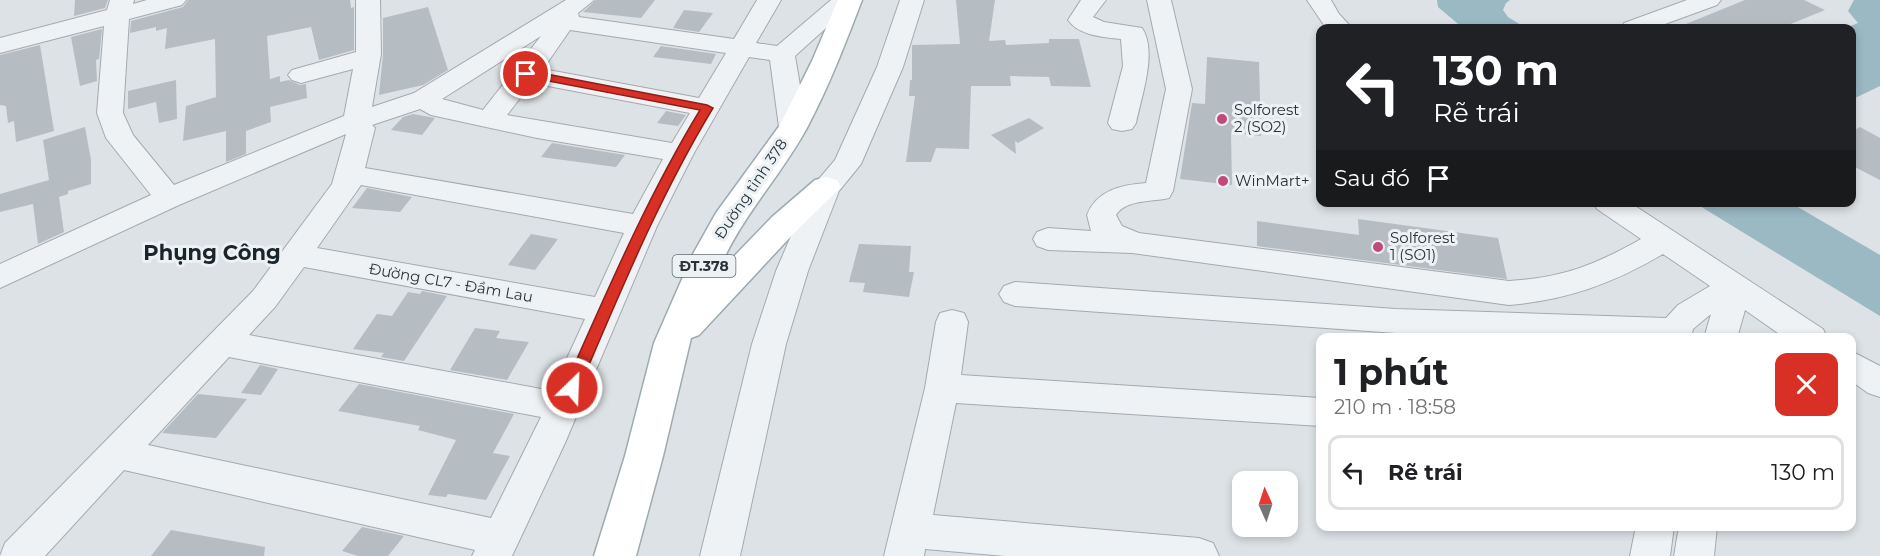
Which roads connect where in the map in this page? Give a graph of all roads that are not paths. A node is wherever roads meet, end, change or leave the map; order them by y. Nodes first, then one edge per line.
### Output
1 (174, 0) edge
2 (368, 0) edge
3 (769, 0) edge
4 (845, 0) edge
5 (850, 0) edge
6 (912, 0) edge
7 (1094, 0) edge
8 (1159, 0) edge
9 (1318, 0) edge
10 (1709, 0) edge
11 (119, 8) edge
12 (567, 13) edge
13 (1336, 24) edge
14 (1644, 24) edge
15 (0, 46) edge
16 (742, 50) junction
17 (782, 54) junction
18 (368, 57) junction
19 (526, 74) junction
20 (301, 75) dead end
21 (423, 99) junction
22 (707, 108) junction
23 (489, 120) junction
24 (356, 121) junction
25 (1122, 123) dead end
26 (793, 127) junction
27 (680, 153) junction
28 (349, 174) junction
29 (826, 187) junction
30 (169, 198) junction
31 (1615, 207) edge
32 (642, 226) junction
33 (1048, 239) dead end
34 (1134, 243) junction
35 (1672, 244) junction
36 (297, 255) junction
37 (0, 277) edge
38 (1736, 287) junction
39 (1015, 294) dead end
40 (1570, 300) dead end
41 (605, 311) junction
42 (952, 322) dead end
43 (1653, 333) edge
44 (1674, 333) edge
45 (1722, 333) edge
46 (1804, 333) edge
47 (222, 343) junction
48 (671, 343) junction
49 (1856, 367) edge
50 (1880, 383) edge
51 (942, 388) junction
52 (563, 407) junction
53 (1316, 412) edge
54 (116, 453) junction
55 (1654, 531) edge
56 (1697, 531) edge
57 (907, 543) edge
58 (497, 547) edge
59 (19, 556) edge
60 (615, 556) edge
61 (720, 556) edge
62 (1199, 556) edge
63 (1650, 556) edge
64 (1694, 556) edge

1 - 11 street
2 - 18 street
3 - 16 street
4 - 17 street
5 - 26 main road, Đường tỉnh 378 / ĐT.378
6 - 29 street
7 - 25 street
8 - 34 street
9 - 13 street
10 - 14 street
11 - 15 street
11 - 30 street
12 - 16 street
12 - 19 street
12 - 21 street
16 - 17 street
16 - 22 street
17 - 26 street
18 - 20 street
18 - 24 street
19 - 22 street
19 - 23 street
21 - 23 street
21 - 24 street
22 - 27 street
23 - 27 street
24 - 28 street
24 - 30 street
26 - 48 main road, Đường tỉnh 378 / ĐT.378
27 - 32 street
28 - 32 street
28 - 36 street
29 - 48 main road
29 - 61 street
30 - 37 street
31 - 35 street
32 - 41 street
33 - 34 street
34 - 35 street
35 - 38 street
35 - 40 street
36 - 41 street, Đường CL7 - Đầm Lau
36 - 47 street
38 - 44 street
38 - 45 street
38 - 46 street
39 - 43 street
41 - 52 street
42 - 51 street
47 - 52 street
47 - 54 street
48 - 60 main road, Đường tỉnh 378 / ĐT.378
49 - 50 street
51 - 53 street
51 - 57 street
52 - 58 street
54 - 58 street
54 - 59 street
55 - 63 street
56 - 64 street
57 - 62 street

